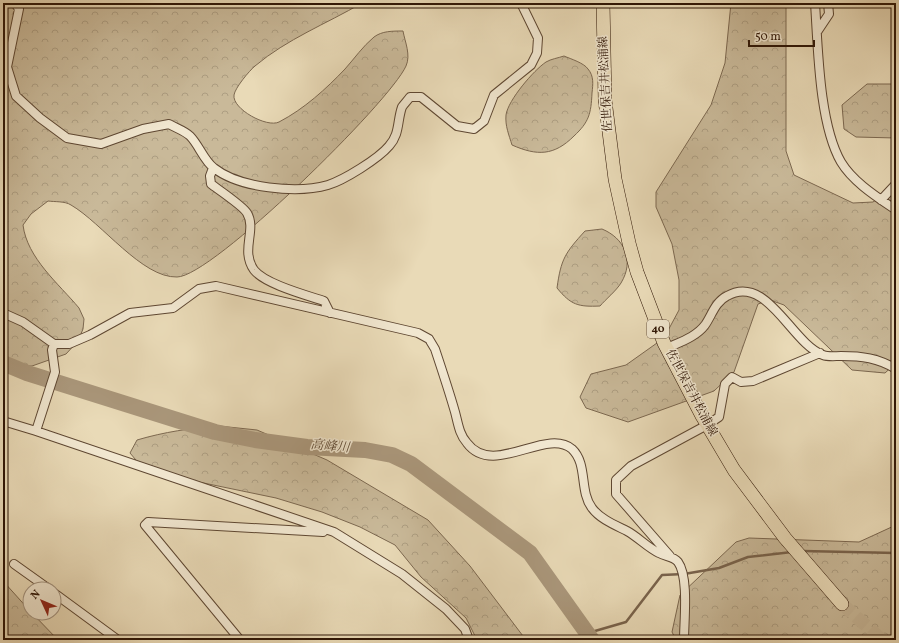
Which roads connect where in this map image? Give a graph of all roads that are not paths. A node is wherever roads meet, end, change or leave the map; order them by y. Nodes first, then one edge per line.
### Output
1 (15, 3) edge
2 (521, 3) edge
3 (603, 3) edge
4 (815, 3) edge
5 (828, 3) edge
6 (817, 32) junction
7 (213, 168) junction
8 (896, 184) edge
9 (881, 200) junction
10 (896, 210) edge
11 (330, 312) junction
12 (3, 314) edge
13 (54, 344) junction
14 (667, 348) junction
15 (820, 353) junction
16 (896, 369) edge
17 (3, 421) edge
18 (707, 425) junction
19 (36, 431) junction
20 (334, 532) junction
21 (670, 556) junction
22 (14, 564) dead end
23 (38, 581) edge
24 (62, 599) edge
25 (842, 604) tunnel mouth
26 (118, 640) edge
27 (240, 640) edge
28 (469, 640) edge
29 (684, 640) edge

1 - 7 street
2 - 7 street
3 - 14 main road, 佐世保吉井松浦線 / 40
4 - 6 street
5 - 6 street
6 - 9 street
7 - 11 street
8 - 9 street
9 - 10 street
11 - 13 street
11 - 21 street
12 - 13 street
13 - 19 street
14 - 15 street
14 - 18 main road, 佐世保吉井松浦線 / 40
15 - 16 street
15 - 18 street
17 - 19 street
18 - 21 street
18 - 25 main road, 佐世保吉井松浦線 / 40
19 - 20 street
20 - 27 street
20 - 28 street
21 - 29 street
22 - 23 street
24 - 26 street

